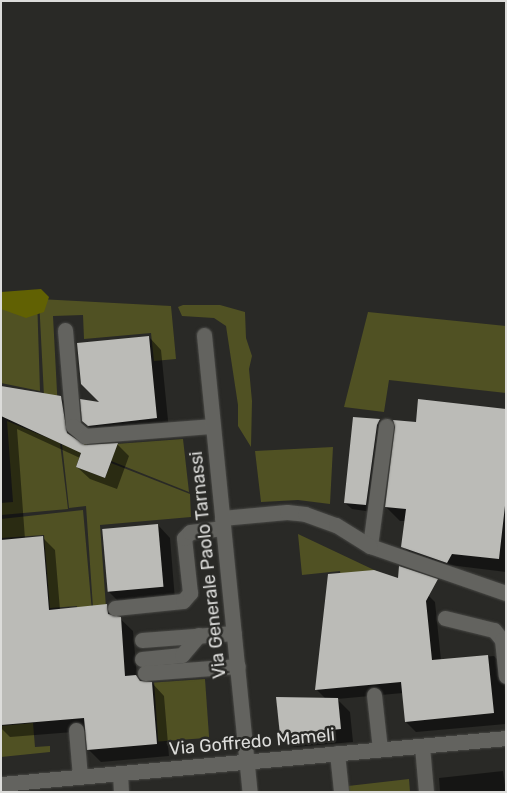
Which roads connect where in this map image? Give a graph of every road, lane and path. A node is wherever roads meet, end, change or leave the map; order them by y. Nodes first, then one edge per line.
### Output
1 (65, 330) dead end
2 (204, 335) dead end
3 (213, 426) junction
4 (386, 426) dead end
5 (223, 523) junction
6 (370, 546) junction
7 (506, 593) edge
8 (114, 608) dead end
9 (444, 618) dead end
10 (234, 633) junction
11 (199, 635) junction
12 (142, 640) dead end
13 (238, 666) junction
14 (506, 676) edge
15 (374, 695) dead end
16 (76, 730) dead end
17 (506, 738) edge
18 (422, 746) junction
19 (380, 749) junction
20 (337, 753) junction
21 (247, 762) junction
22 (120, 773) junction
23 (80, 777) junction
24 (1, 784) edge
25 (25, 787) edge
26 (122, 792) edge
27 (250, 792) edge
28 (341, 792) edge
29 (426, 792) edge

1 - 3 street
2 - 3 street, Via Generale Paolo Tarnassi
3 - 5 street, Via Generale Paolo Tarnassi
4 - 6 street
5 - 6 street
5 - 8 street
5 - 10 street, Via Generale Paolo Tarnassi
6 - 7 street
9 - 14 street
10 - 11 street
10 - 13 street, Via Generale Paolo Tarnassi
11 - 12 street
11 - 13 street
13 - 21 street, Via Generale Paolo Tarnassi
15 - 19 street
16 - 23 street
17 - 18 street, Via Goffredo Mameli
18 - 19 street, Via Goffredo Mameli
18 - 29 street
19 - 20 street, Via Goffredo Mameli
20 - 21 street, Via Goffredo Mameli
20 - 28 street
21 - 22 street, Via Goffredo Mameli
21 - 27 street, Via Generale Paolo Tarnassi
22 - 23 street, Via Goffredo Mameli
22 - 26 street
23 - 25 street, Via Goffredo Mameli
24 - 25 street, Via Goffredo Mameli

